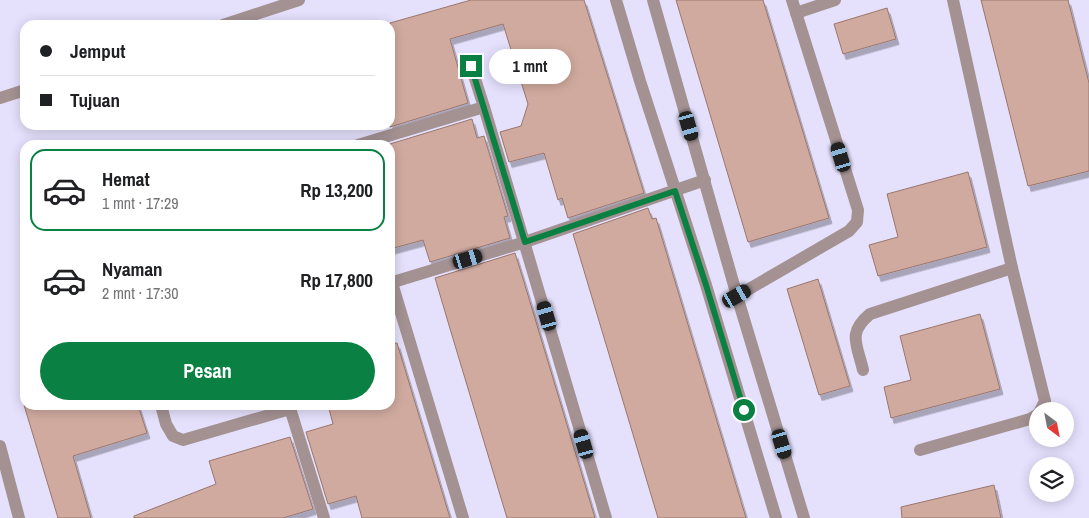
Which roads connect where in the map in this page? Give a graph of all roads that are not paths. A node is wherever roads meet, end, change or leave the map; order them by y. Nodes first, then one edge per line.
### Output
1 (299, 0) edge
2 (616, 0) edge
3 (653, 0) edge
4 (792, 0) edge
5 (835, 0) edge
6 (953, 0) edge
7 (796, 14) junction
8 (238, 20) edge
9 (471, 66) dead end
10 (20, 92) edge
11 (0, 98) edge
12 (484, 107) junction
13 (375, 140) edge
14 (705, 180) junction
15 (675, 191) junction
16 (525, 242) junction
17 (1012, 268) junction
18 (395, 282) edge
19 (395, 296) edge
20 (737, 296) junction
21 (863, 370) dead end
22 (1044, 402) edge
23 (162, 410) edge
24 (280, 410) edge
25 (291, 410) edge
26 (1029, 419) edge
27 (0, 446) edge
28 (920, 450) dead end
29 (19, 518) edge
30 (324, 518) edge
31 (463, 518) edge
32 (606, 518) edge
33 (776, 518) edge
34 (804, 518) edge

1 - 8 street
2 - 15 street
3 - 14 street
4 - 7 street
5 - 7 street
6 - 17 street
7 - 20 street
9 - 12 street
10 - 11 street
12 - 13 street
12 - 16 street
14 - 15 street
14 - 20 street
15 - 16 street
15 - 33 street
16 - 18 street
16 - 32 street
17 - 21 street
17 - 22 street
19 - 31 street
20 - 34 street
23 - 24 street
25 - 30 street
26 - 28 street
27 - 29 street

